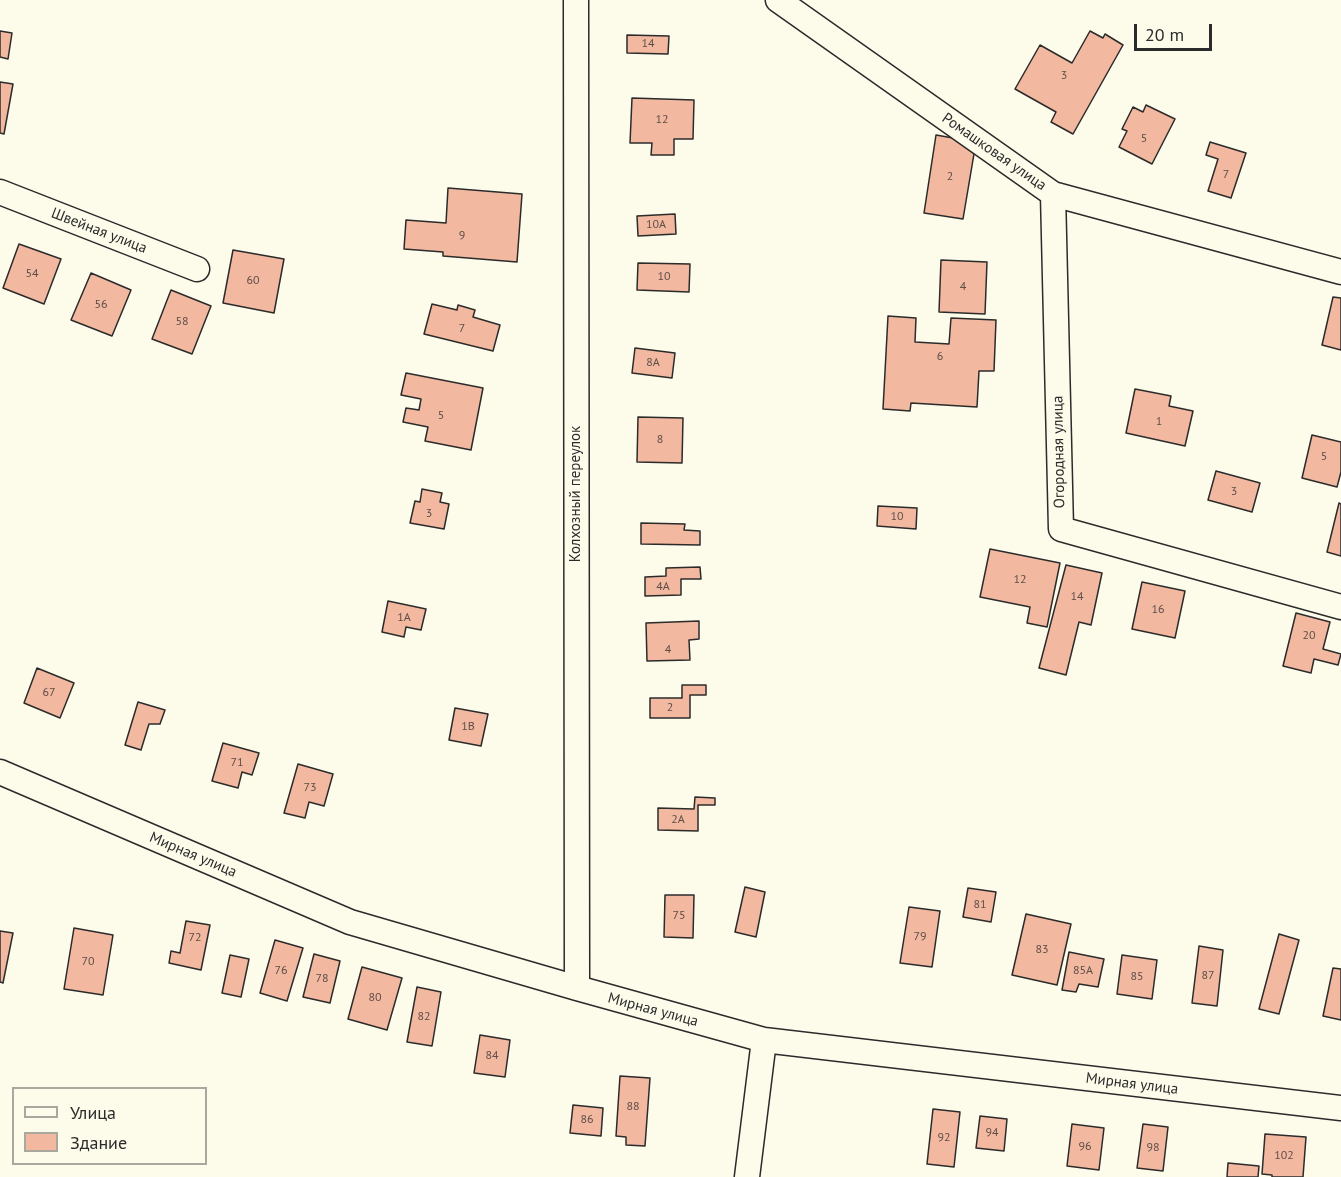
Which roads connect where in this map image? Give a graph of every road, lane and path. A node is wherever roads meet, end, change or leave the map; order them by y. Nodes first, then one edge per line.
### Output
1 (576, 0) edge
2 (778, 0) edge
3 (0, 192) edge
4 (1053, 194) junction
5 (197, 269) dead end
6 (1341, 272) edge
7 (1341, 607) edge
8 (0, 772) edge
9 (576, 988) junction
10 (764, 1040) junction
11 (1341, 1108) edge
12 (747, 1177) edge

1 - 9 street, Колхозный переулок
2 - 4 street, Ромашковая улица
3 - 5 street, Швейная улица
4 - 6 street, Ромашковая улица
4 - 7 street, Огородная улица
8 - 9 street, Мирная улица
9 - 10 street, Мирная улица
10 - 11 street, Мирная улица
10 - 12 street

